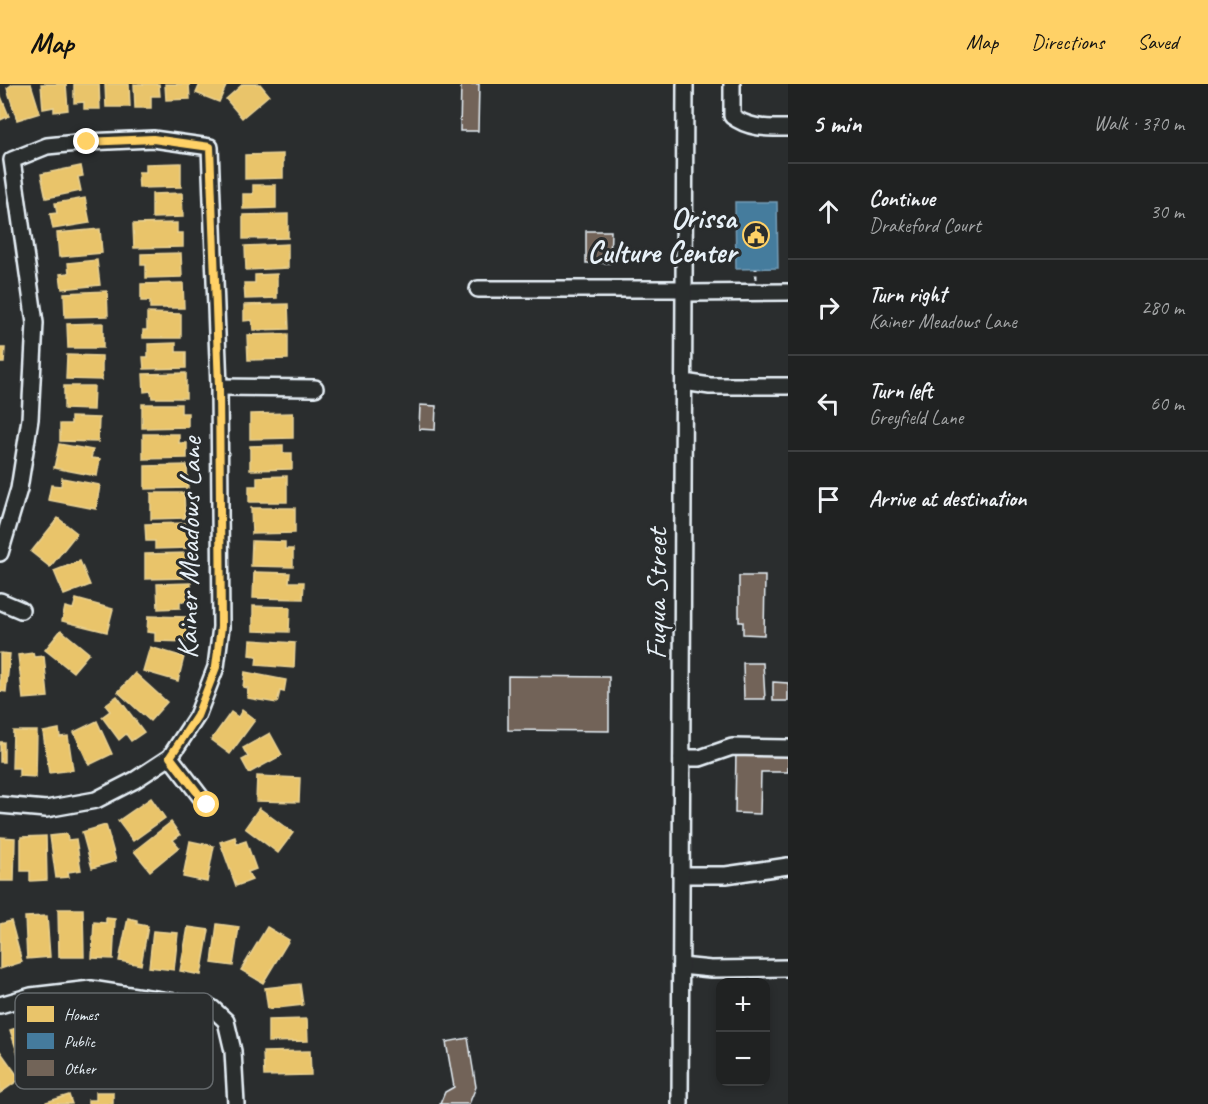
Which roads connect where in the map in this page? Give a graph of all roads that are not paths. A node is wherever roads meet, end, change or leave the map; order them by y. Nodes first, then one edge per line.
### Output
1 (685, 84) edge
2 (732, 84) edge
3 (788, 128) edge
4 (478, 289) dead end
5 (684, 291) junction
6 (788, 292) edge
7 (684, 382) junction
8 (788, 386) edge
9 (219, 387) junction
10 (315, 388) dead end
11 (0, 553) edge
12 (0, 601) edge
13 (21, 610) dead end
14 (788, 748) edge
15 (170, 757) junction
16 (682, 758) junction
17 (0, 805) edge
18 (207, 805) dead end
19 (788, 866) edge
20 (681, 875) junction
21 (681, 966) junction
22 (788, 968) edge
23 (57, 993) edge
24 (116, 993) edge
25 (15, 1001) edge
26 (0, 1005) edge
27 (213, 1009) edge
28 (236, 1104) edge
29 (680, 1104) edge

1 - 5 street, Fuqua Street
2 - 3 street
4 - 5 street
5 - 6 street
5 - 7 street, Fuqua Street
7 - 8 street
7 - 16 street, Fuqua Street
9 - 10 street
9 - 11 street, Kainer Meadows Lane
9 - 15 street, Kainer Meadows Lane
12 - 13 street
14 - 16 street
15 - 17 street, Kainer Meadows Lane
15 - 18 street
16 - 20 street, Fuqua Street
19 - 20 street
20 - 21 street, Fuqua Street
21 - 22 street
21 - 29 street, Fuqua Street
23 - 24 street
25 - 26 street
27 - 28 street

